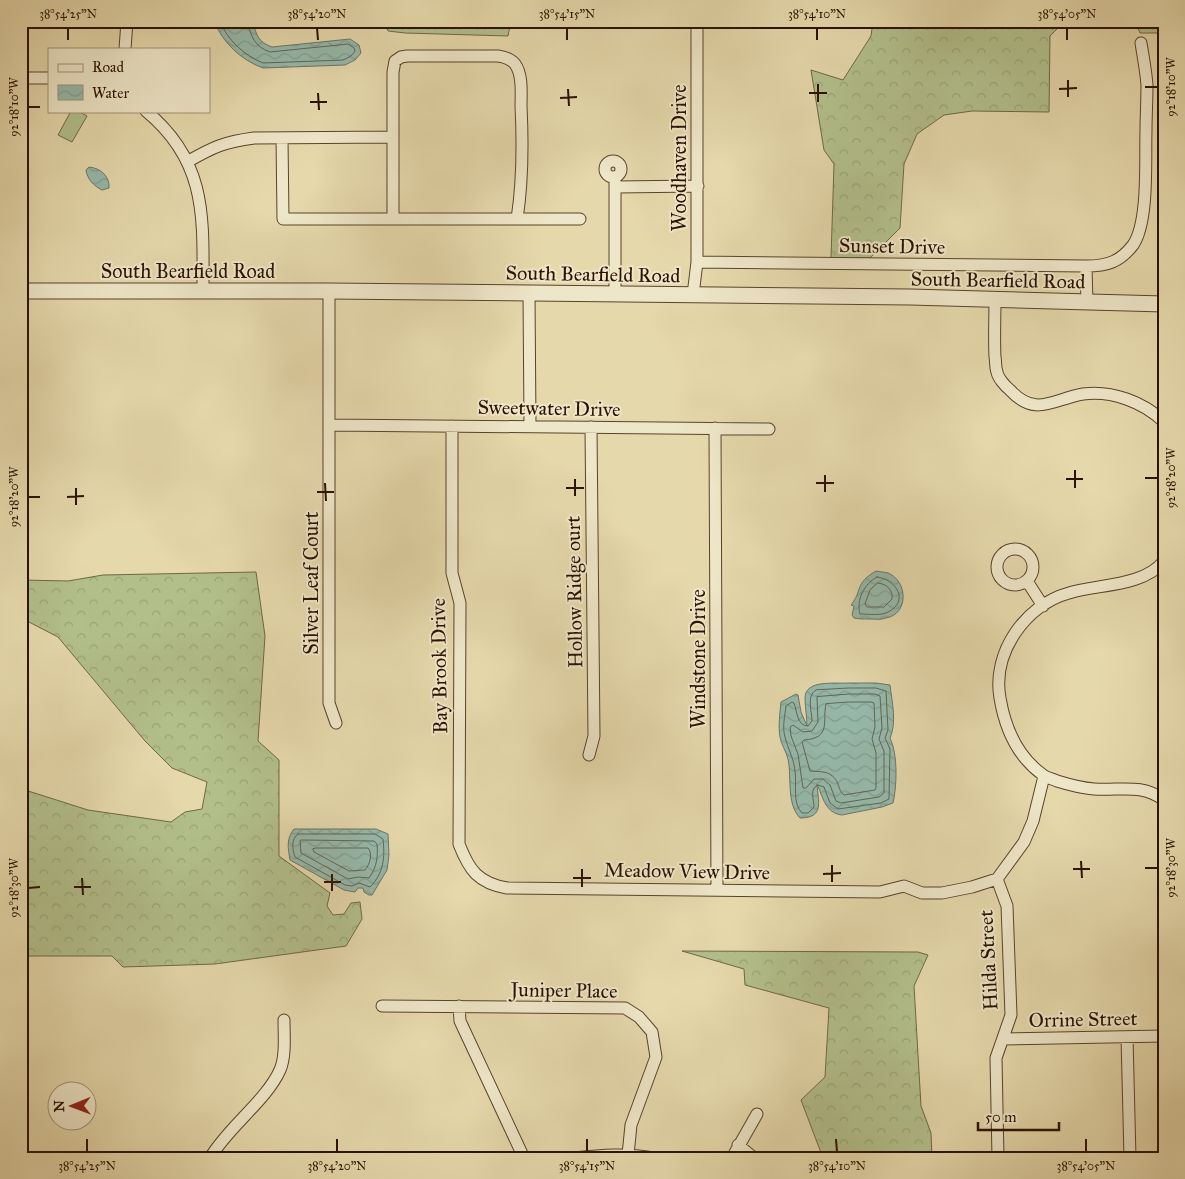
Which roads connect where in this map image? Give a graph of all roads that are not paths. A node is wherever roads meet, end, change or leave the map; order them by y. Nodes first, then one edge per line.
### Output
1 (127, 21) edge
2 (697, 21) edge
3 (1141, 43) dead end
4 (125, 48) edge
5 (21, 78) edge
6 (48, 78) edge
7 (147, 112) edge
8 (393, 137) junction
9 (282, 138) junction
10 (187, 162) junction
11 (698, 186) junction
12 (393, 219) junction
13 (517, 219) junction
14 (580, 220) dead end
15 (697, 262) junction
16 (1086, 266) junction
17 (21, 291) edge
18 (203, 291) junction
19 (329, 292) junction
20 (530, 294) junction
21 (615, 295) junction
22 (693, 295) junction
23 (995, 299) junction
24 (1086, 302) junction
25 (1164, 304) edge
26 (1164, 422) edge
27 (330, 424) junction
28 (452, 426) junction
29 (530, 426) junction
30 (591, 428) junction
31 (716, 428) junction
32 (769, 429) dead end
33 (1164, 561) edge
34 (1027, 581) dead end
35 (1043, 606) junction
36 (336, 723) dead end
37 (589, 755) dead end
38 (1044, 776) junction
39 (1164, 800) edge
40 (474, 873) joint
41 (997, 879) junction
42 (717, 890) junction
43 (382, 1006) dead end
44 (459, 1006) junction
45 (284, 1020) dead end
46 (1164, 1036) edge
47 (1127, 1037) junction
48 (1003, 1038) junction
49 (757, 1114) dead end
50 (738, 1145) junction
51 (628, 1155) junction
52 (210, 1158) edge
53 (524, 1158) edge
54 (575, 1158) edge
55 (653, 1158) edge
56 (732, 1158) edge
57 (754, 1158) edge
58 (998, 1158) edge
59 (1130, 1158) edge

1 - 4 street
2 - 11 street, Woodhaven Drive
3 - 16 street, Sunset Drive
5 - 6 street
7 - 10 street
8 - 9 street
8 - 12 street
8 - 13 street
9 - 10 street
9 - 12 street
10 - 18 street
11 - 15 street, Woodhaven Drive
11 - 21 street
12 - 13 street
13 - 14 street
15 - 16 street, Sunset Drive
15 - 22 street, Woodhaven Drive
16 - 24 street
17 - 18 street, South Bearfield Road
18 - 19 street, South Bearfield Road
19 - 20 street, South Bearfield Road
19 - 27 street, Silver Leaf Court
20 - 21 street, South Bearfield Road
20 - 29 street
21 - 22 street, South Bearfield Road
22 - 23 street, South Bearfield Road
23 - 24 street, South Bearfield Road
23 - 26 street
24 - 25 street, South Bearfield Road
27 - 28 street, Sweetwater Drive
27 - 36 street, Silver Leaf Court
28 - 29 street, Sweetwater Drive
28 - 40 street, Bay Brook Drive
29 - 30 street, Sweetwater Drive
30 - 31 street, Sweetwater Drive
30 - 37 street, Hollow Ridge ourt
31 - 32 street, Sweetwater Drive
31 - 42 street, Windstone Drive
33 - 35 street
34 - 35 street
35 - 38 street
38 - 39 street
38 - 41 street
40 - 42 street, Meadow View Drive
41 - 42 street, Meadow View Drive
41 - 48 street, Hilda Street
43 - 44 street, Juniper Place
44 - 51 street, Juniper Place
44 - 53 street
45 - 52 street
46 - 47 street, Orrine Street
47 - 48 street, Orrine Street
47 - 59 street
48 - 58 street, Hilda Street
49 - 50 street
50 - 56 street
50 - 57 street
51 - 54 street
51 - 55 street

